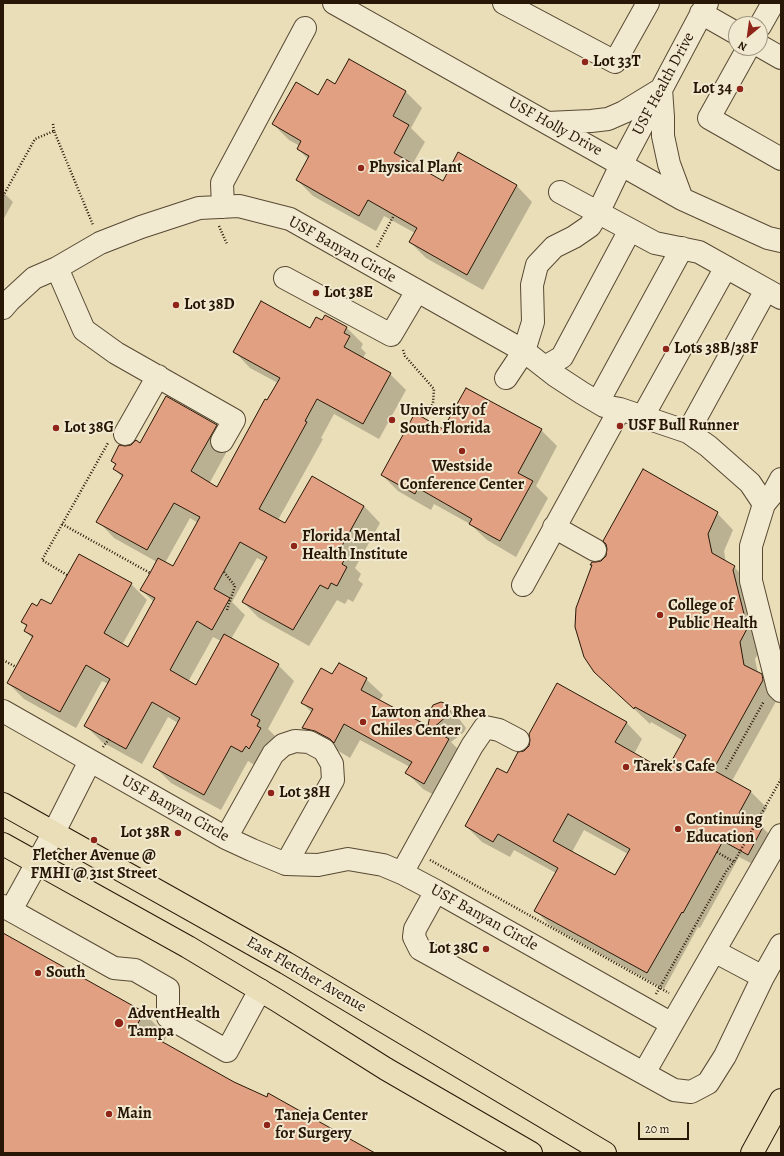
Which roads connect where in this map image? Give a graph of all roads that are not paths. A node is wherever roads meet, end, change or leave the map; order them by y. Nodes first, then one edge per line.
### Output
1 (334, 3) edge
2 (504, 3) edge
3 (648, 3) edge
4 (773, 3) edge
5 (704, 8) edge
6 (766, 16) edge
7 (728, 27) edge
8 (305, 28) dead end
9 (768, 51) edge
10 (744, 56) edge
11 (781, 58) edge
12 (661, 90) junction
13 (548, 123) junction
14 (781, 159) edge
15 (621, 164) junction
16 (560, 192) dead end
17 (682, 199) junction
18 (598, 213) junction
19 (221, 216) junction
20 (630, 230) junction
21 (781, 241) edge
22 (682, 248) junction
23 (726, 267) junction
24 (57, 268) junction
25 (285, 278) dead end
26 (417, 291) junction
27 (773, 294) edge
28 (3, 308) edge
29 (524, 351) junction
30 (545, 367) junction
31 (158, 376) junction
32 (506, 378) dead end
33 (598, 402) junction
34 (620, 409) junction
35 (643, 416) junction
36 (688, 432) junction
37 (118, 437) road end
38 (222, 441) dead end
39 (775, 493) edge
40 (554, 527) junction
41 (595, 550) dead end
42 (523, 585) dead end
43 (776, 662) edge
44 (773, 694) edge
45 (3, 711) edge
46 (518, 740) dead end
47 (90, 761) junction
48 (3, 804) edge
49 (54, 832) junction
50 (781, 835) edge
51 (226, 838) junction
52 (3, 844) edge
53 (37, 863) junction
54 (286, 864) junction
55 (402, 874) junction
56 (436, 892) junction
57 (7, 908) edge
58 (781, 945) edge
59 (714, 951) junction
60 (763, 977) junction
61 (260, 990) junction
62 (672, 1024) junction
63 (644, 1073) junction
64 (781, 1100) edge
65 (530, 1153) edge
66 (605, 1153) edge
67 (752, 1153) edge

1 - 13 street, USF Holly Drive
2 - 3 street
4 - 6 street
5 - 7 street
5 - 12 street, USF Health Drive
8 - 19 street
9 - 11 street
10 - 14 street
12 - 13 street
12 - 15 street, USF Health Drive
12 - 17 street
13 - 15 street, USF Holly Drive
15 - 17 street, USF Holly Drive
15 - 18 street
16 - 18 street
17 - 21 street, USF Holly Drive
18 - 20 street
18 - 29 street
19 - 24 street, USF Banyan Circle
19 - 26 street, USF Banyan Circle
20 - 22 street
20 - 30 street
22 - 23 street
22 - 33 street
23 - 27 street
23 - 35 street
24 - 28 street, USF Banyan Circle
24 - 31 street
25 - 26 street
26 - 29 street, USF Banyan Circle
27 - 36 street
29 - 30 street, USF Banyan Circle
29 - 32 street
30 - 33 street, USF Banyan Circle
31 - 37 street
31 - 38 street
33 - 34 street, USF Banyan Circle
34 - 35 street, USF Banyan Circle
34 - 40 street
35 - 36 street, USF Banyan Circle
36 - 39 street, USF Banyan Circle
39 - 43 street, USF Banyan Circle
40 - 41 street
40 - 42 street
43 - 44 street, USF Banyan Circle
45 - 47 street, USF Banyan Circle
46 - 55 street
47 - 49 street
47 - 51 street, USF Banyan Circle
48 - 49 main road, East Fletcher Avenue
49 - 53 street
49 - 66 main road, East Fletcher Avenue
50 - 59 street
51 - 54 street, USF Banyan Circle
51 - 54 street
52 - 53 main road
53 - 57 street
53 - 61 main road
54 - 55 street, USF Banyan Circle
55 - 56 street, USF Banyan Circle
56 - 62 street, USF Banyan Circle
56 - 63 street
57 - 61 street
58 - 60 street
59 - 60 street
59 - 62 street
60 - 63 street
61 - 65 main road
62 - 63 street
64 - 67 main road

